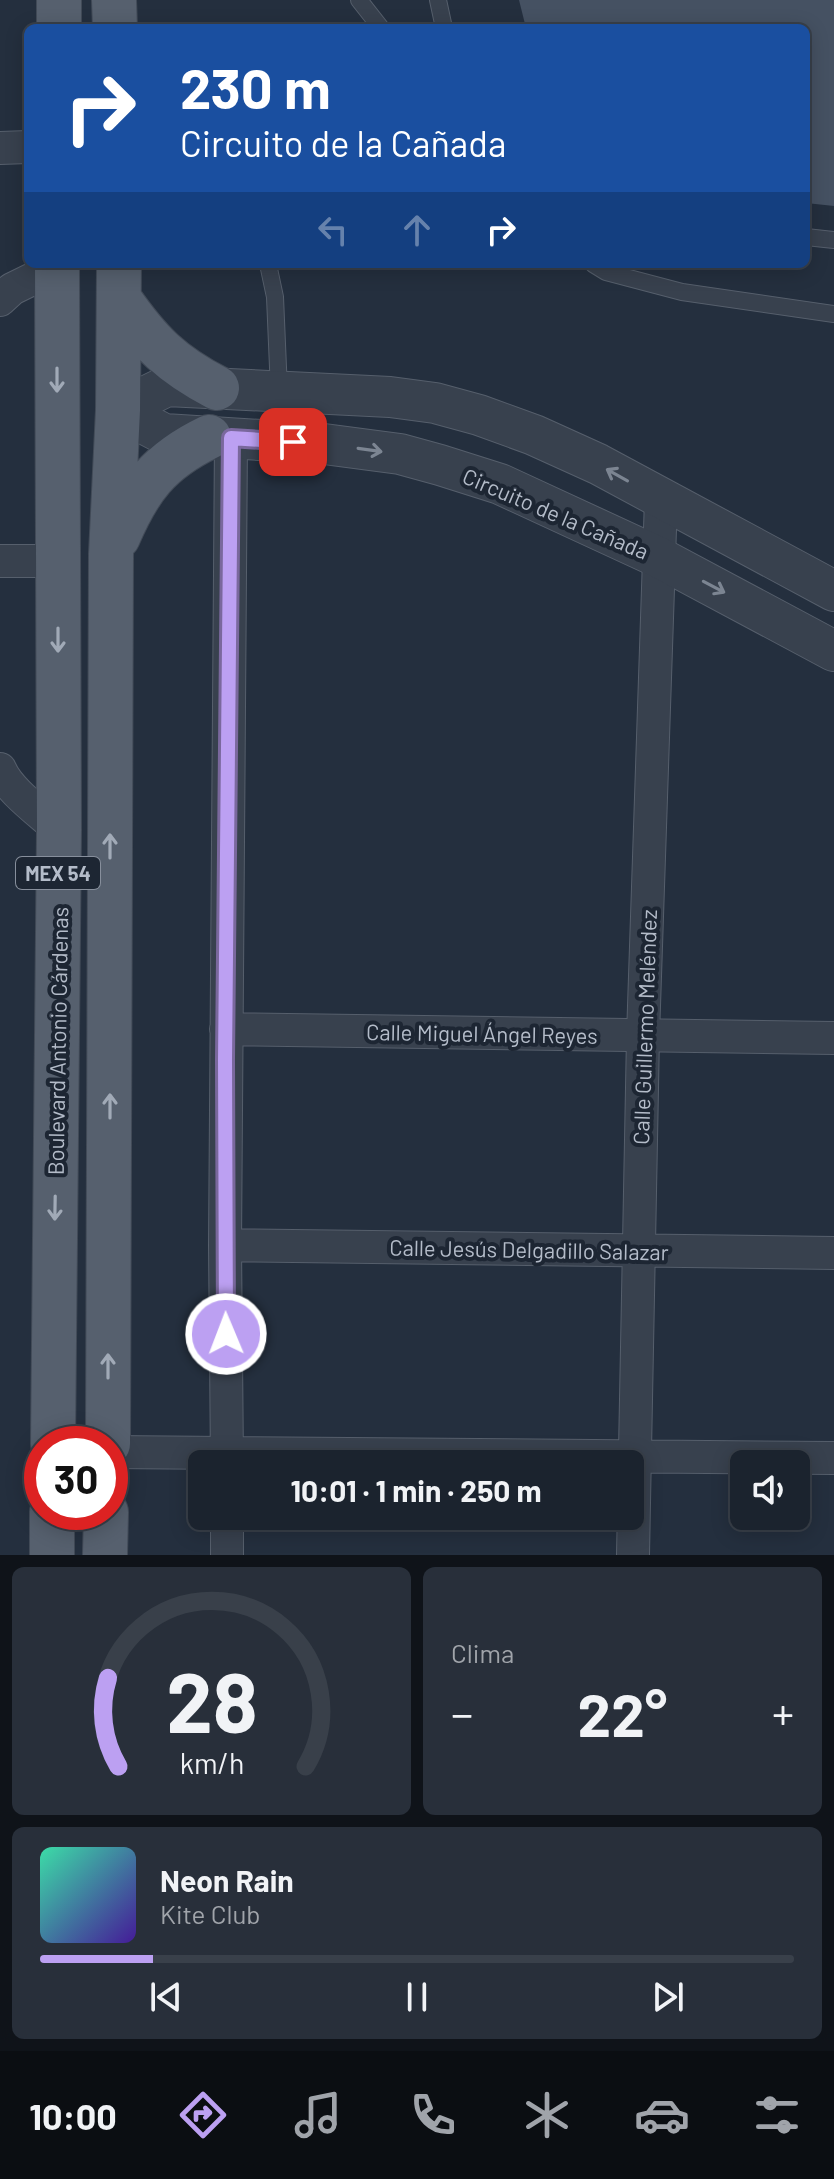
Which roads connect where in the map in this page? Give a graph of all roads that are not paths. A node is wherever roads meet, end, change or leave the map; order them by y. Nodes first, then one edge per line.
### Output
1 (59, 0) edge
2 (114, 0) edge
3 (359, 0) edge
4 (438, 0) edge
5 (59, 24) edge
6 (115, 24) edge
7 (378, 24) edge
8 (443, 24) edge
9 (24, 147) edge
10 (0, 148) edge
11 (810, 237) edge
12 (834, 240) edge
13 (269, 268) edge
14 (600, 268) edge
15 (63, 274) edge
16 (120, 282) edge
17 (0, 300) edge
18 (834, 314) edge
19 (217, 388) junction
20 (279, 391) junction
21 (118, 410) junction
22 (220, 438) junction
23 (661, 499) junction
24 (111, 554) junction
25 (658, 557) junction
26 (0, 561) edge
27 (58, 576) junction
28 (834, 591) edge
29 (834, 651) edge
30 (0, 769) edge
31 (59, 830) junction
32 (226, 1029) junction
33 (643, 1036) junction
34 (834, 1038) edge
35 (225, 1245) junction
36 (637, 1250) junction
37 (834, 1253) edge
38 (53, 1426) edge
39 (108, 1426) edge
40 (227, 1450) edge
41 (634, 1450) edge
42 (128, 1453) edge
43 (188, 1456) edge
44 (644, 1457) edge
45 (834, 1458) edge
46 (52, 1530) edge
47 (106, 1530) edge
48 (227, 1530) edge
49 (633, 1530) edge
50 (52, 1555) edge
51 (105, 1555) edge
52 (227, 1555) edge
53 (633, 1555) edge

1 - 5 main road
2 - 6 main road
3 - 7 lane
4 - 8 lane
9 - 10 street
11 - 12 lane
13 - 20 lane
14 - 18 lane
15 - 17 street
15 - 21 main road
15 -> 27 main road, Boulevard Antonio Cárdenas / MEX 54
16 - 19 main road
16 - 21 main road, MEX 54
19 - 20 street
19 - 21 street
23 -> 20 street
21 - 22 street, Circuito de la Cañada
21 - 24 main road, MEX 54
21 - 27 main road
22 - 24 main road
22 -> 25 street, Circuito de la Cañada
22 - 32 street
23 - 25 street, Calle Guillermo Meléndez
23 - 28 street
39 -> 24 main road, MEX 54
25 -> 29 street, Circuito de la Cañada
25 - 33 street, Calle Guillermo Meléndez
26 - 27 street
27 -> 31 main road, Boulevard Antonio Cárdenas / MEX 54
30 - 31 street
31 -> 38 main road, Boulevard Antonio Cárdenas / MEX 54
32 - 33 street, Calle Miguel Ángel Reyes
32 - 35 street
33 - 34 street, Calle Miguel Ángel Reyes
33 - 36 street, Calle Guillermo Meléndez
35 - 36 street, Calle Jesús Delgadillo Salazar
35 - 40 street
36 - 37 street, Calle Jesús Delgadillo Salazar
36 - 41 street, Calle Guillermo Meléndez
42 - 43 street
44 - 45 street
46 - 50 main road
47 - 51 main road
48 - 52 street
49 - 53 street, Calle Guillermo Meléndez

